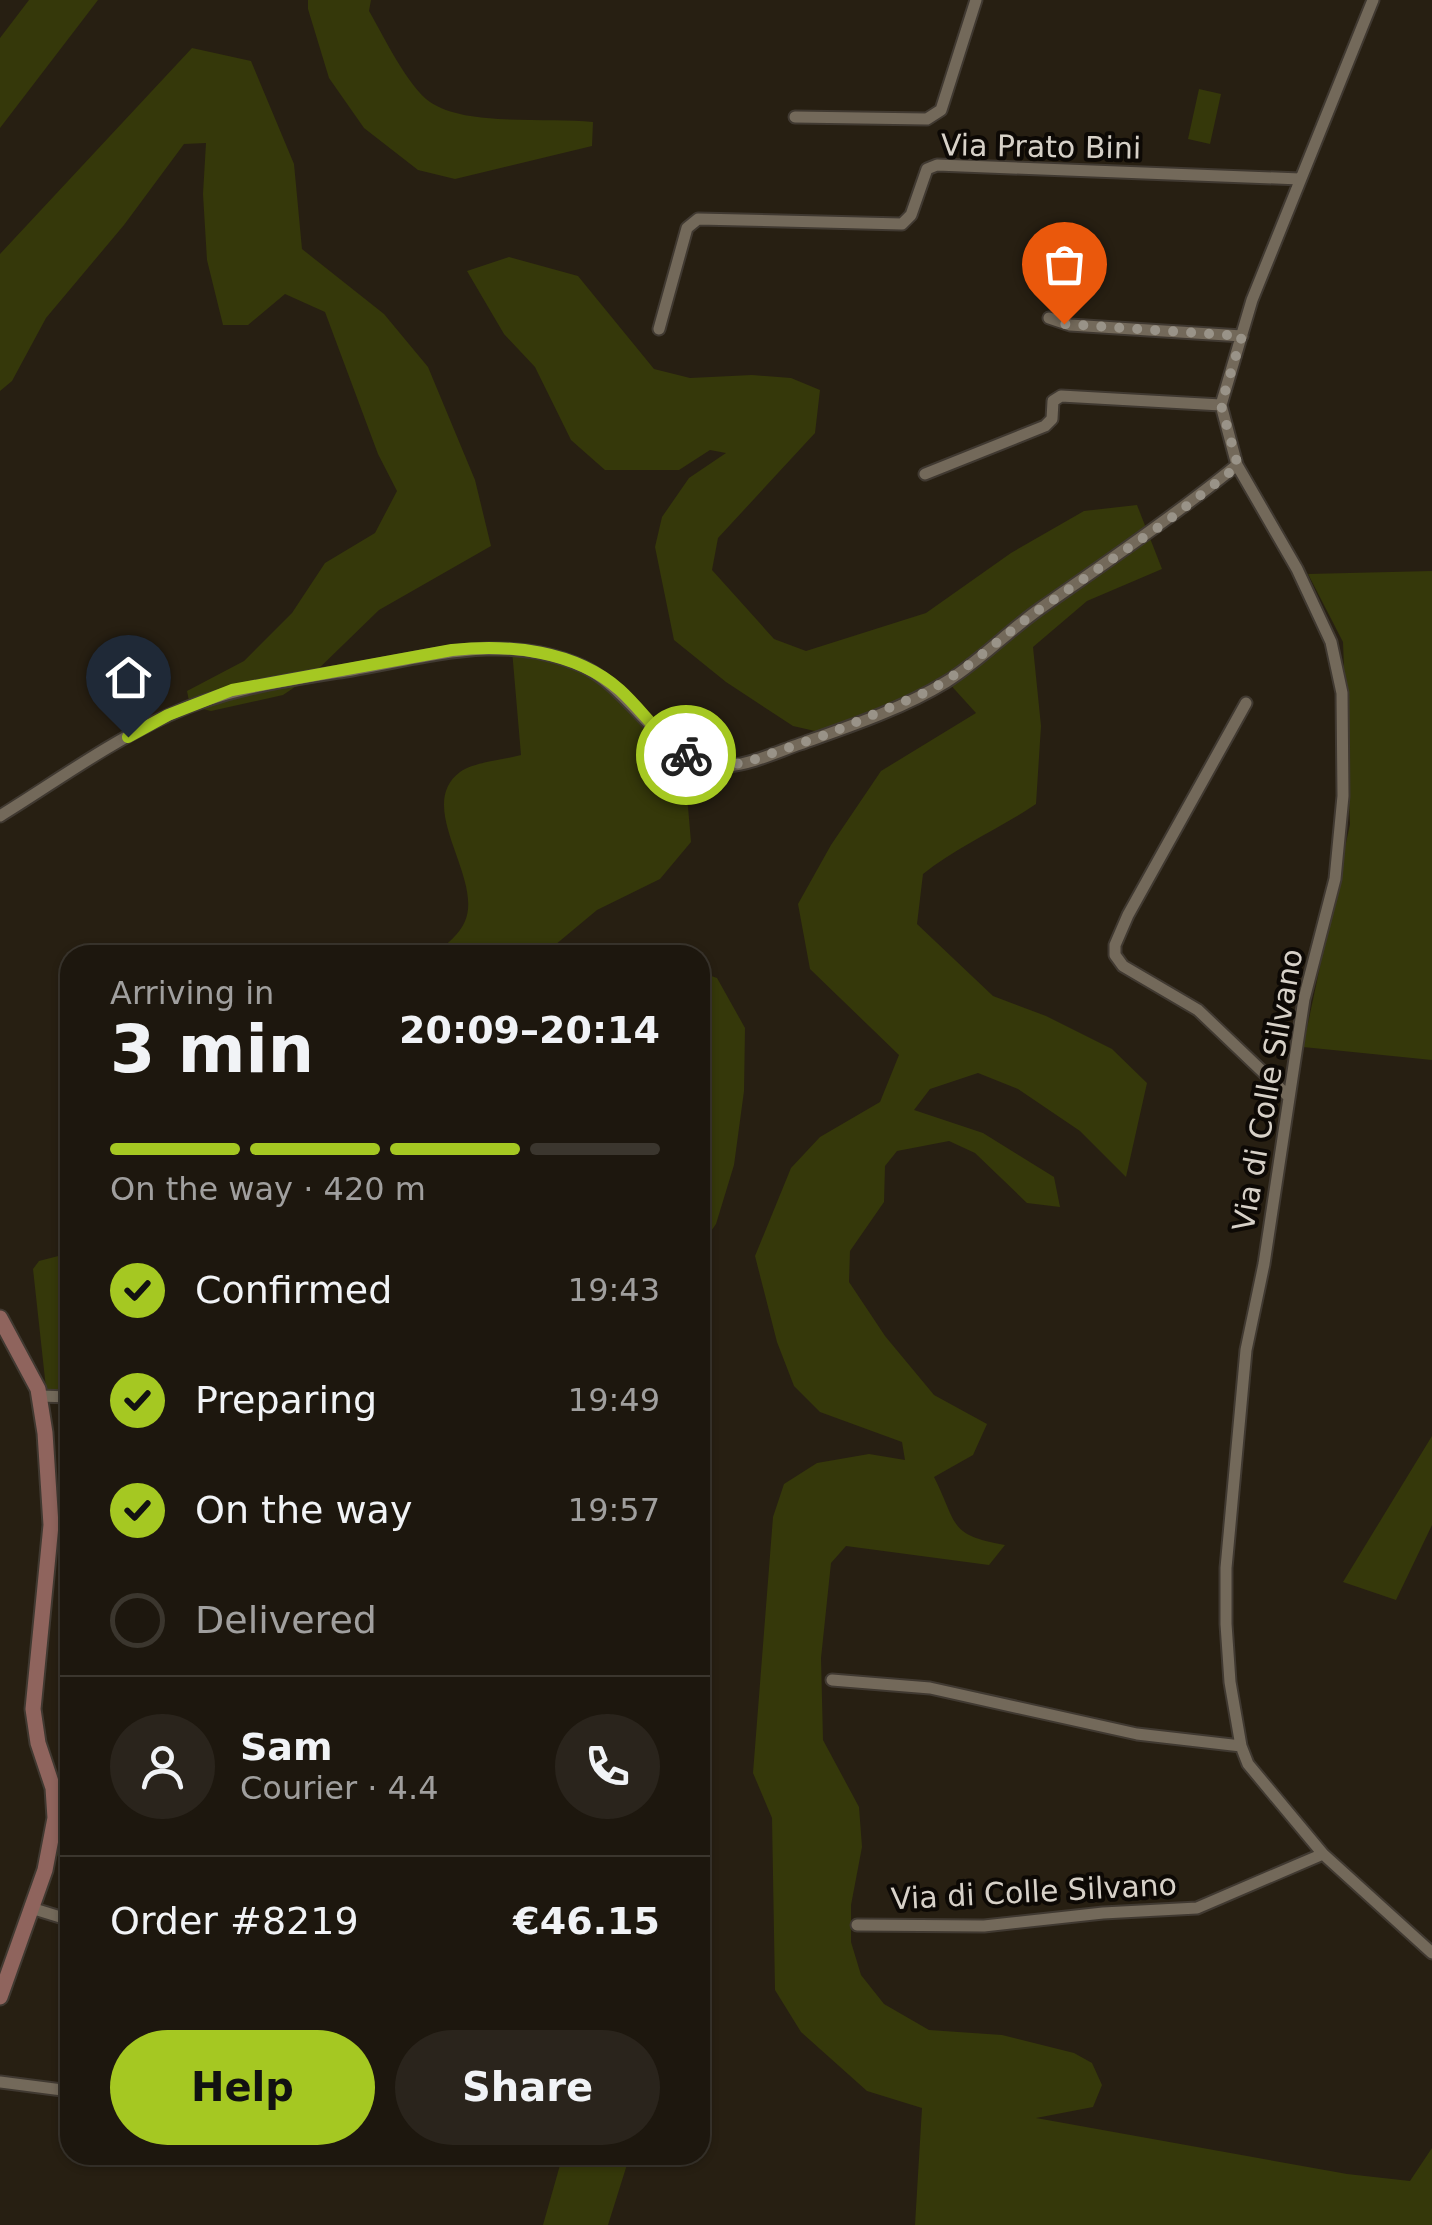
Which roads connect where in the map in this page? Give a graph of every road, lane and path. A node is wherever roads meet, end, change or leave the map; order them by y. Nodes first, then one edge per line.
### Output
1 (976, 0) edge
2 (1372, 0) edge
3 (795, 117) dead end
4 (1300, 179) junction
5 (1049, 318) dead end
6 (659, 329) dead end
7 (1242, 336) junction
8 (1221, 405) junction
9 (1238, 466) junction
10 (925, 474) dead end
11 (1246, 703) dead end
12 (0, 816) edge
13 (1288, 1096) junction
14 (0, 1318) edge
15 (40, 1396) junction
16 (60, 1397) edge
17 (832, 1680) dead end
18 (1240, 1746) junction
19 (1323, 1854) junction
20 (31, 1908) junction
21 (60, 1917) edge
22 (857, 1925) dead end
23 (1432, 1953) edge
24 (0, 1997) edge
25 (0, 2082) edge
26 (60, 2089) edge

1 - 3 street, Via Prato Bini
2 - 4 street
4 - 6 street, Via Prato Bini
4 - 7 street
5 - 7 street
7 - 8 street
8 - 9 street
8 - 10 street
9 - 12 street
9 - 13 street, Via di Colle Silvano
11 - 13 street
13 - 18 street, Via di Colle Silvano
14 - 15 street
15 - 16 street
15 - 20 street
17 - 18 street
18 - 19 street, Via di Colle Silvano
19 - 22 street, Via di Colle Silvano
19 - 23 street, Via di Colle Silvano
20 - 21 street
20 - 24 street
25 - 26 street

